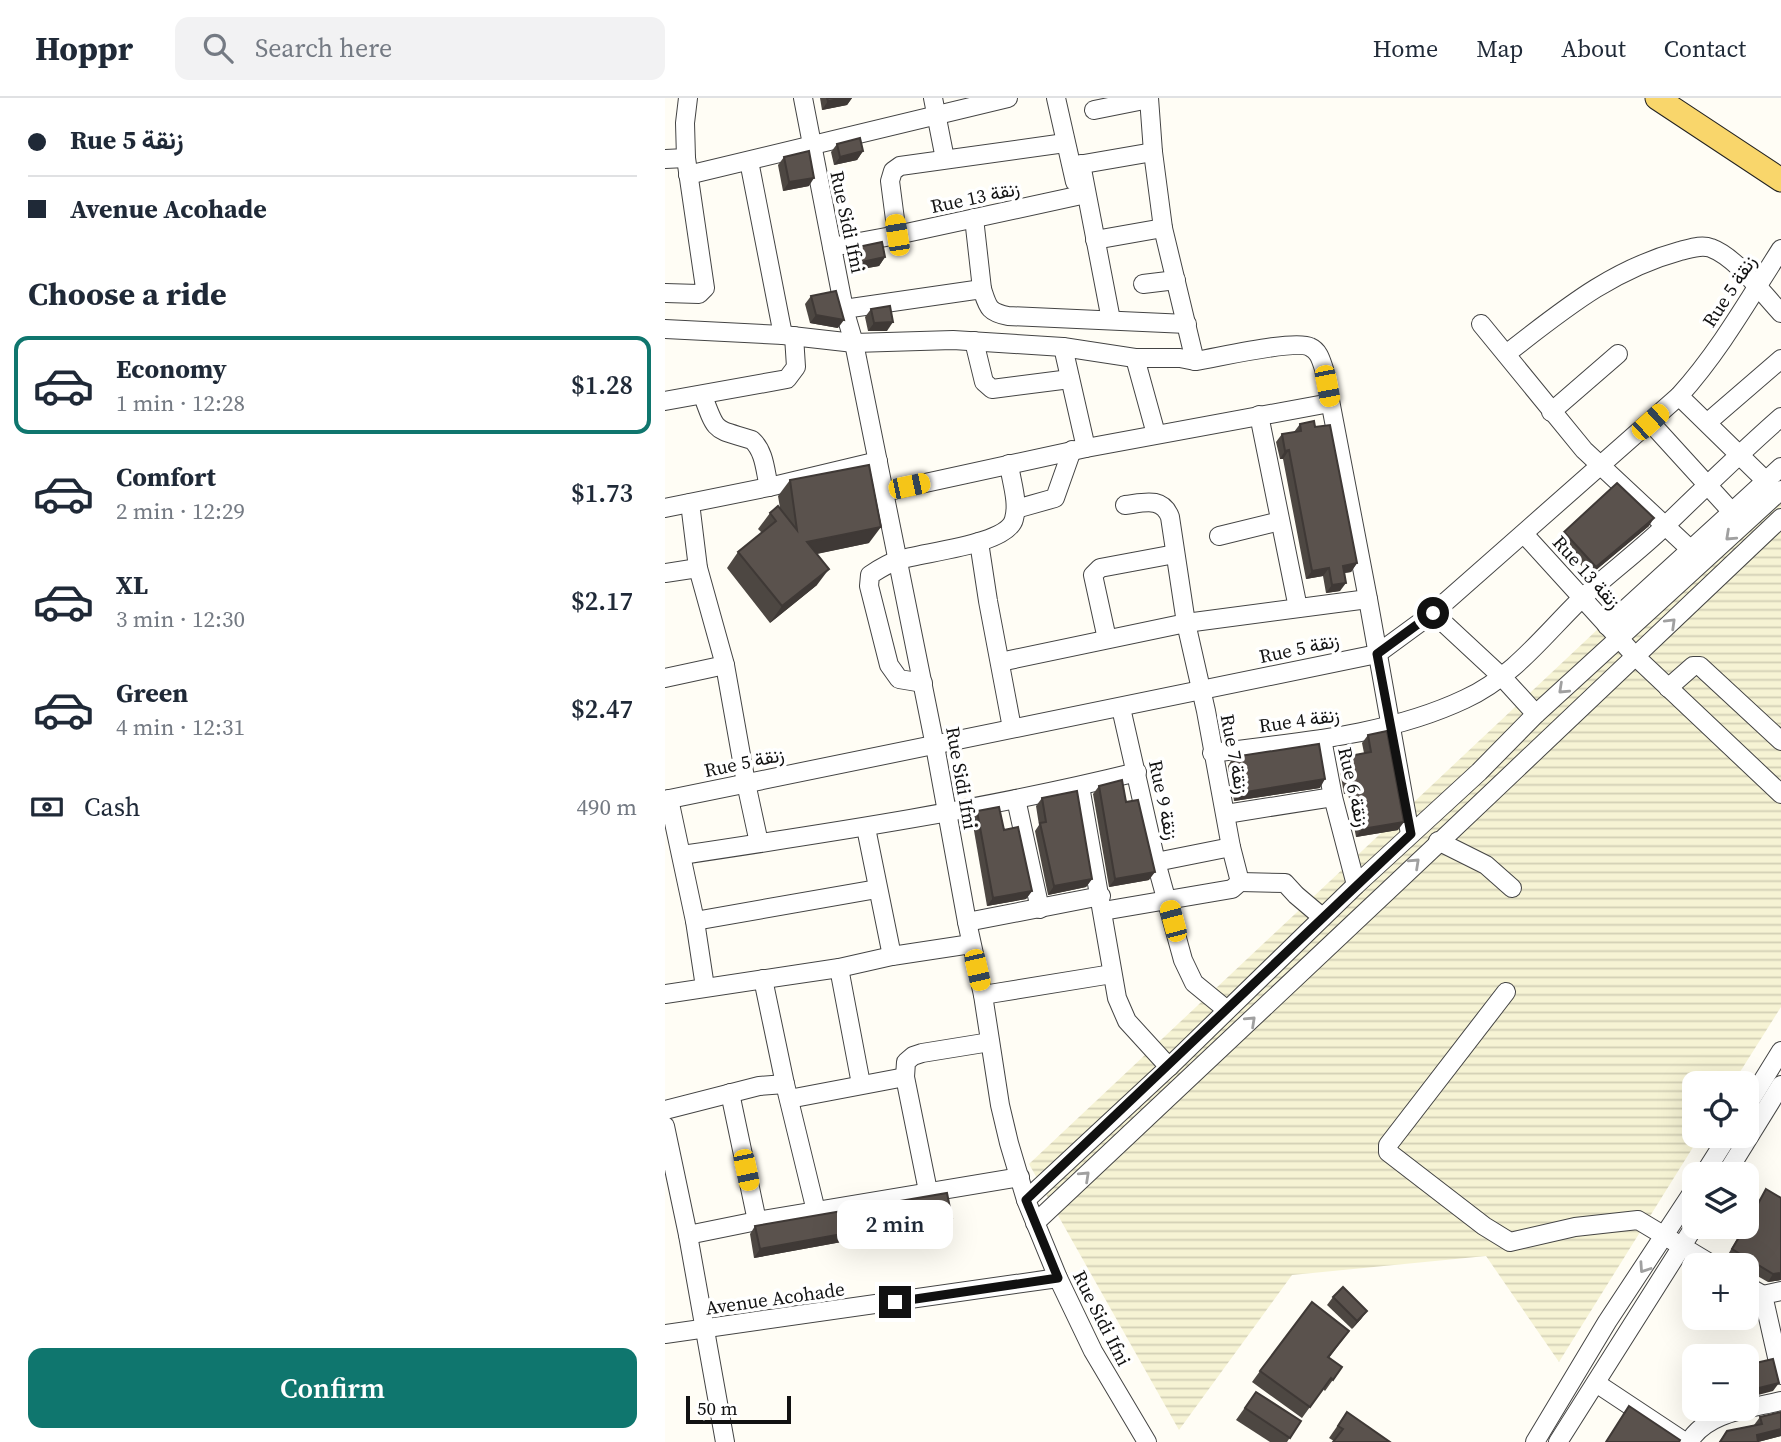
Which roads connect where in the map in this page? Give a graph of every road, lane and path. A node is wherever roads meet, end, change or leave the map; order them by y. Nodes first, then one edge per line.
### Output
1 (688, 98) edge
2 (803, 98) edge
3 (933, 98) edge
4 (1008, 98) edge
5 (1056, 98) edge
6 (1657, 98) edge
7 (1685, 98) edge
8 (1149, 99) edge
9 (1094, 110) dead end
10 (936, 116) junction
11 (1065, 143) junction
12 (811, 146) junction
13 (1153, 152) junction
14 (665, 159) edge
15 (945, 159) junction
16 (749, 161) junction
17 (1781, 161) edge
18 (1076, 165) junction
19 (687, 167) junction
20 (1781, 180) edge
21 (1082, 195) junction
22 (974, 218) junction
23 (1163, 228) junction
24 (897, 235) junction
25 (1095, 240) junction
26 (832, 247) junction
27 (1781, 249) edge
28 (1176, 280) junction
29 (1143, 284) dead end
30 (1757, 287) junction
31 (982, 289) junction
32 (665, 293) edge
33 (844, 309) junction
34 (1781, 313) edge
35 (1111, 320) junction
36 (1187, 324) junction
37 (1481, 324) dead end
38 (665, 329) edge
39 (788, 336) junction
40 (974, 341) junction
41 (854, 343) junction
42 (1063, 347) junction
43 (1506, 354) junction
44 (1618, 355) dead end
45 (1135, 358) junction
46 (1781, 359) edge
47 (1195, 361) junction
48 (1070, 379) junction
49 (703, 396) junction
50 (1679, 396) junction
51 (665, 401) edge
52 (1330, 403) junction
53 (1551, 412) junction
54 (1259, 415) junction
55 (1781, 417) edge
56 (1650, 422) junction
57 (1708, 422) junction
58 (1156, 435) junction
59 (1079, 449) junction
60 (1738, 455) junction
61 (878, 461) junction
62 (1009, 464) junction
63 (1600, 466) junction
64 (1781, 467) edge
65 (1705, 485) junction
66 (1773, 486) edge
67 (769, 487) junction
68 (884, 492) junction
69 (690, 503) junction
70 (1125, 505) dead end
71 (665, 508) edge
72 (1016, 509) junction
73 (1732, 512) junction
74 (1781, 518) edge
75 (1280, 522) junction
76 (1664, 526) junction
77 (1524, 534) junction
78 (1219, 536) dead end
79 (979, 542) junction
80 (1690, 549) junction
81 (1175, 554) junction
82 (898, 560) junction
83 (698, 568) junction
84 (665, 573) edge
85 (1369, 598) junction
86 (1582, 599) junction
87 (1298, 608) junction
88 (1433, 613) junction
89 (1186, 623) junction
90 (1613, 632) junction
91 (1107, 639) junction
92 (1377, 654) junction
93 (1636, 657) junction
94 (1000, 662) junction
95 (725, 664) junction
96 (665, 678) edge
97 (1503, 678) junction
98 (923, 683) junction
99 (1668, 688) junction
100 (1202, 690) junction
101 (1121, 708) junction
102 (1536, 714) junction
103 (1391, 726) junction
104 (1012, 728) junction
105 (1322, 739) junction
106 (1781, 741) edge
107 (935, 746) junction
108 (1212, 753) junction
109 (1137, 772) junction
110 (746, 783) junction
111 (1080, 786) junction
112 (1779, 789) edge
113 (1333, 797) junction
114 (1016, 799) junction
115 (667, 800) edge
116 (946, 813) junction
117 (1226, 814) junction
118 (866, 828) junction
119 (1411, 834) junction
120 (1438, 841) junction
121 (759, 843) junction
122 (1231, 846) junction
123 (682, 855) junction
124 (1156, 862) junction
125 (1356, 885) junction
126 (1236, 886) junction
127 (877, 888) junction
128 (1512, 888) dead end
129 (1167, 901) junction
130 (1102, 903) junction
131 (1040, 909) junction
132 (1322, 917) junction
133 (695, 921) junction
134 (967, 922) junction
135 (971, 944) junction
136 (892, 957) junction
137 (839, 968) junction
138 (1112, 974) junction
139 (763, 979) junction
140 (705, 987) junction
141 (1506, 992) dead end
142 (665, 994) edge
143 (983, 995) junction
144 (1227, 1010) junction
145 (989, 1042) junction
146 (1781, 1051) edge
147 (1169, 1067) junction
148 (905, 1077) junction
149 (861, 1084) junction
150 (1781, 1085) edge
151 (1759, 1087) edge
152 (787, 1092) junction
153 (730, 1093) junction
154 (665, 1110) edge
155 (665, 1126) edge
156 (1733, 1162) edge
157 (1020, 1177) junction
158 (929, 1191) junction
159 (1026, 1200) junction
160 (1682, 1209) edge
161 (816, 1211) junction
162 (757, 1221) junction
163 (1035, 1223) junction
164 (688, 1235) junction
165 (1664, 1237) junction
166 (1687, 1239) edge
167 (1682, 1247) junction
168 (1692, 1253) edge
169 (1058, 1278) junction
170 (1781, 1291) edge
171 (1759, 1293) edge
172 (1763, 1295) junction
173 (705, 1329) junction
174 (665, 1334) edge
175 (1781, 1375) edge
176 (1596, 1382) junction
177 (1781, 1401) edge
178 (725, 1442) edge
179 (1147, 1442) edge
180 (1535, 1442) edge
181 (1558, 1442) edge
182 (1687, 1442) edge

1 - 19 street
2 - 12 street, Rue Sidi Ifni
3 - 10 street
4 - 10 street
5 - 11 street
6 - 20 main road
7 - 17 main road
8 - 9 street
8 - 13 street
10 - 12 street
10 - 15 street
11 - 15 street
11 - 18 street
12 - 16 street
12 - 26 street, Rue Sidi Ifni
13 - 18 street
13 - 23 street
14 - 19 street
15 - 24 street
16 - 19 street
16 - 39 street
18 - 21 street
19 - 32 street
21 - 22 street, Rue 13 زنقة
21 - 25 street
22 - 24 street, Rue 13 زنقة
22 - 31 street
23 - 25 street
23 - 28 street
24 - 26 street, Rue 13 زنقة
25 - 35 street
26 - 33 street, Rue Sidi Ifni
27 - 30 street, Rue 5 زنقة
28 - 29 street
28 - 36 street
30 - 34 street
30 - 43 street
30 - 50 street, Rue 5 زنقة
31 - 33 street
31 - 35 street
33 - 41 street, Rue Sidi Ifni
35 - 36 street
36 - 47 street
37 - 43 street
38 - 39 street
39 - 41 street
39 - 49 street
40 - 41 street
40 - 42 street
40 - 48 street
41 - 61 street, Rue Sidi Ifni
42 - 45 street
42 - 48 street
43 - 53 street
44 - 53 street
45 - 47 street
45 - 58 street
46 - 57 street
47 - 52 street
48 - 59 street
49 - 51 street
49 - 67 street
50 - 56 street, Rue 5 زنقة
50 - 57 street
52 - 54 street
52 - 85 street
53 - 63 street
54 - 58 street
54 - 75 street
55 - 60 street, Rue 4 زنقة
56 - 63 street, Rue 5 زنقة
56 - 65 street
57 - 60 street
58 - 59 street
59 - 62 street
59 - 72 street
60 - 65 street, Rue 4 زنقة
60 - 66 street
61 - 67 street
61 - 68 street, Rue Sidi Ifni
62 - 68 street
62 - 72 street
63 - 76 street
63 - 77 street, Rue 5 زنقة
64 - 66 street
65 - 73 street
65 - 76 street, Rue 4 زنقة
66 - 73 street
66 -> 90 street
67 - 69 street
68 - 82 street, Rue Sidi Ifni
69 - 71 street
69 - 83 street
70 - 81 street, Rue 7 زنقة
72 - 79 street
73 - 80 street
93 -> 74 street
75 - 78 street
75 - 87 street
76 - 80 street
76 - 86 street, Rue 4 زنقة
77 - 86 street, Rue 13 زنقة
77 - 88 street, Rue 5 زنقة
79 - 82 street
79 - 94 street
80 - 90 street
81 - 89 street, Rue 7 زنقة
81 - 91 street
82 - 98 street, Rue Sidi Ifni
82 - 98 street
83 - 84 street
83 - 95 street
85 - 87 street
85 - 92 street
86 - 90 street, Rue 13 زنقة
86 - 97 street, Rue 4 زنقة
87 - 89 street
88 - 92 street, Rue 5 زنقة
88 - 97 street
89 - 91 street
89 - 100 street, Rue 7 زنقة
90 - 93 street, Rue 13 زنقة
90 -> 102 street
91 - 94 street
92 - 100 street, Rue 5 زنقة
92 - 103 street
93 - 99 street, Rue 13 زنقة
93 - 120 street
94 - 104 street
95 - 96 street
95 - 110 street
97 - 102 street
97 - 103 street, Rue 4 زنقة
98 - 107 street, Rue Sidi Ifni
99 - 106 street
99 - 112 street, Rue 13 زنقة
100 - 101 street, Rue 5 زنقة
100 - 108 street, Rue 7 زنقة
101 - 104 street, Rue 5 زنقة
101 - 109 street, Rue 9 زنقة
102 - 119 street
103 - 105 street, Rue 4 زنقة
103 - 119 street
104 - 107 street, Rue 5 زنقة
105 - 108 street, Rue 4 زنقة
105 - 113 street, Rue 6 زنقة
107 - 110 street, Rue 5 زنقة
107 - 116 street, Rue Sidi Ifni
108 - 117 street, Rue 7 زنقة
109 - 111 street
109 - 124 street, Rue 9 زنقة
110 - 115 street, Rue 5 زنقة
110 - 121 street
111 - 114 street
111 - 130 street
113 - 117 street
113 - 125 street, Rue 6 زنقة
114 - 116 street
114 - 131 street
115 - 123 street
116 - 118 street
116 - 134 street, Rue Sidi Ifni
117 - 122 street, Rue 7 زنقة
118 - 121 street
118 - 127 street
119 - 125 street
120 - 128 street
163 -> 120 street
121 - 123 street
122 - 124 street
122 - 126 street, Rue 7 زنقة
123 - 133 street
124 - 129 street, Rue 9 زنقة
125 - 132 street
126 - 129 street
126 - 132 street
127 - 133 street
127 - 136 street
129 - 130 street
129 - 144 street
130 - 131 street
130 - 138 street
131 - 134 street
132 - 144 street
133 - 140 street
134 - 135 street, Rue Sidi Ifni
135 - 136 street
135 - 143 street, Rue Sidi Ifni
136 - 137 street
137 - 139 street
137 - 149 street
138 - 143 street
138 - 147 street
139 - 140 street
139 - 152 street
140 - 142 street
141 - 165 street
143 - 145 street, Rue Sidi Ifni
144 - 147 street
145 - 148 street
145 - 157 street, Rue Sidi Ifni
146 - 151 street
147 - 159 street
148 - 149 street
148 - 158 street
149 - 152 street
150 - 156 street
152 - 153 street
152 - 161 street
153 - 154 street
153 - 162 street
155 - 164 street
157 - 158 street
157 - 159 street, Rue Sidi Ifni
158 - 161 street
159 - 163 street, Rue Sidi Ifni
160 - 165 street
161 - 162 street
162 - 164 street
163 - 169 street, Rue Sidi Ifni
164 - 173 street
165 - 167 street
165 -> 180 street
166 - 167 street
167 - 168 street
167 - 176 street
169 - 173 street, Avenue Acohade
169 - 179 street, Rue Sidi Ifni
170 - 172 street
171 - 172 street
172 - 175 street
173 - 174 street, Avenue Acohade
173 - 178 street
176 - 181 street
176 - 182 street
177 - 182 street

